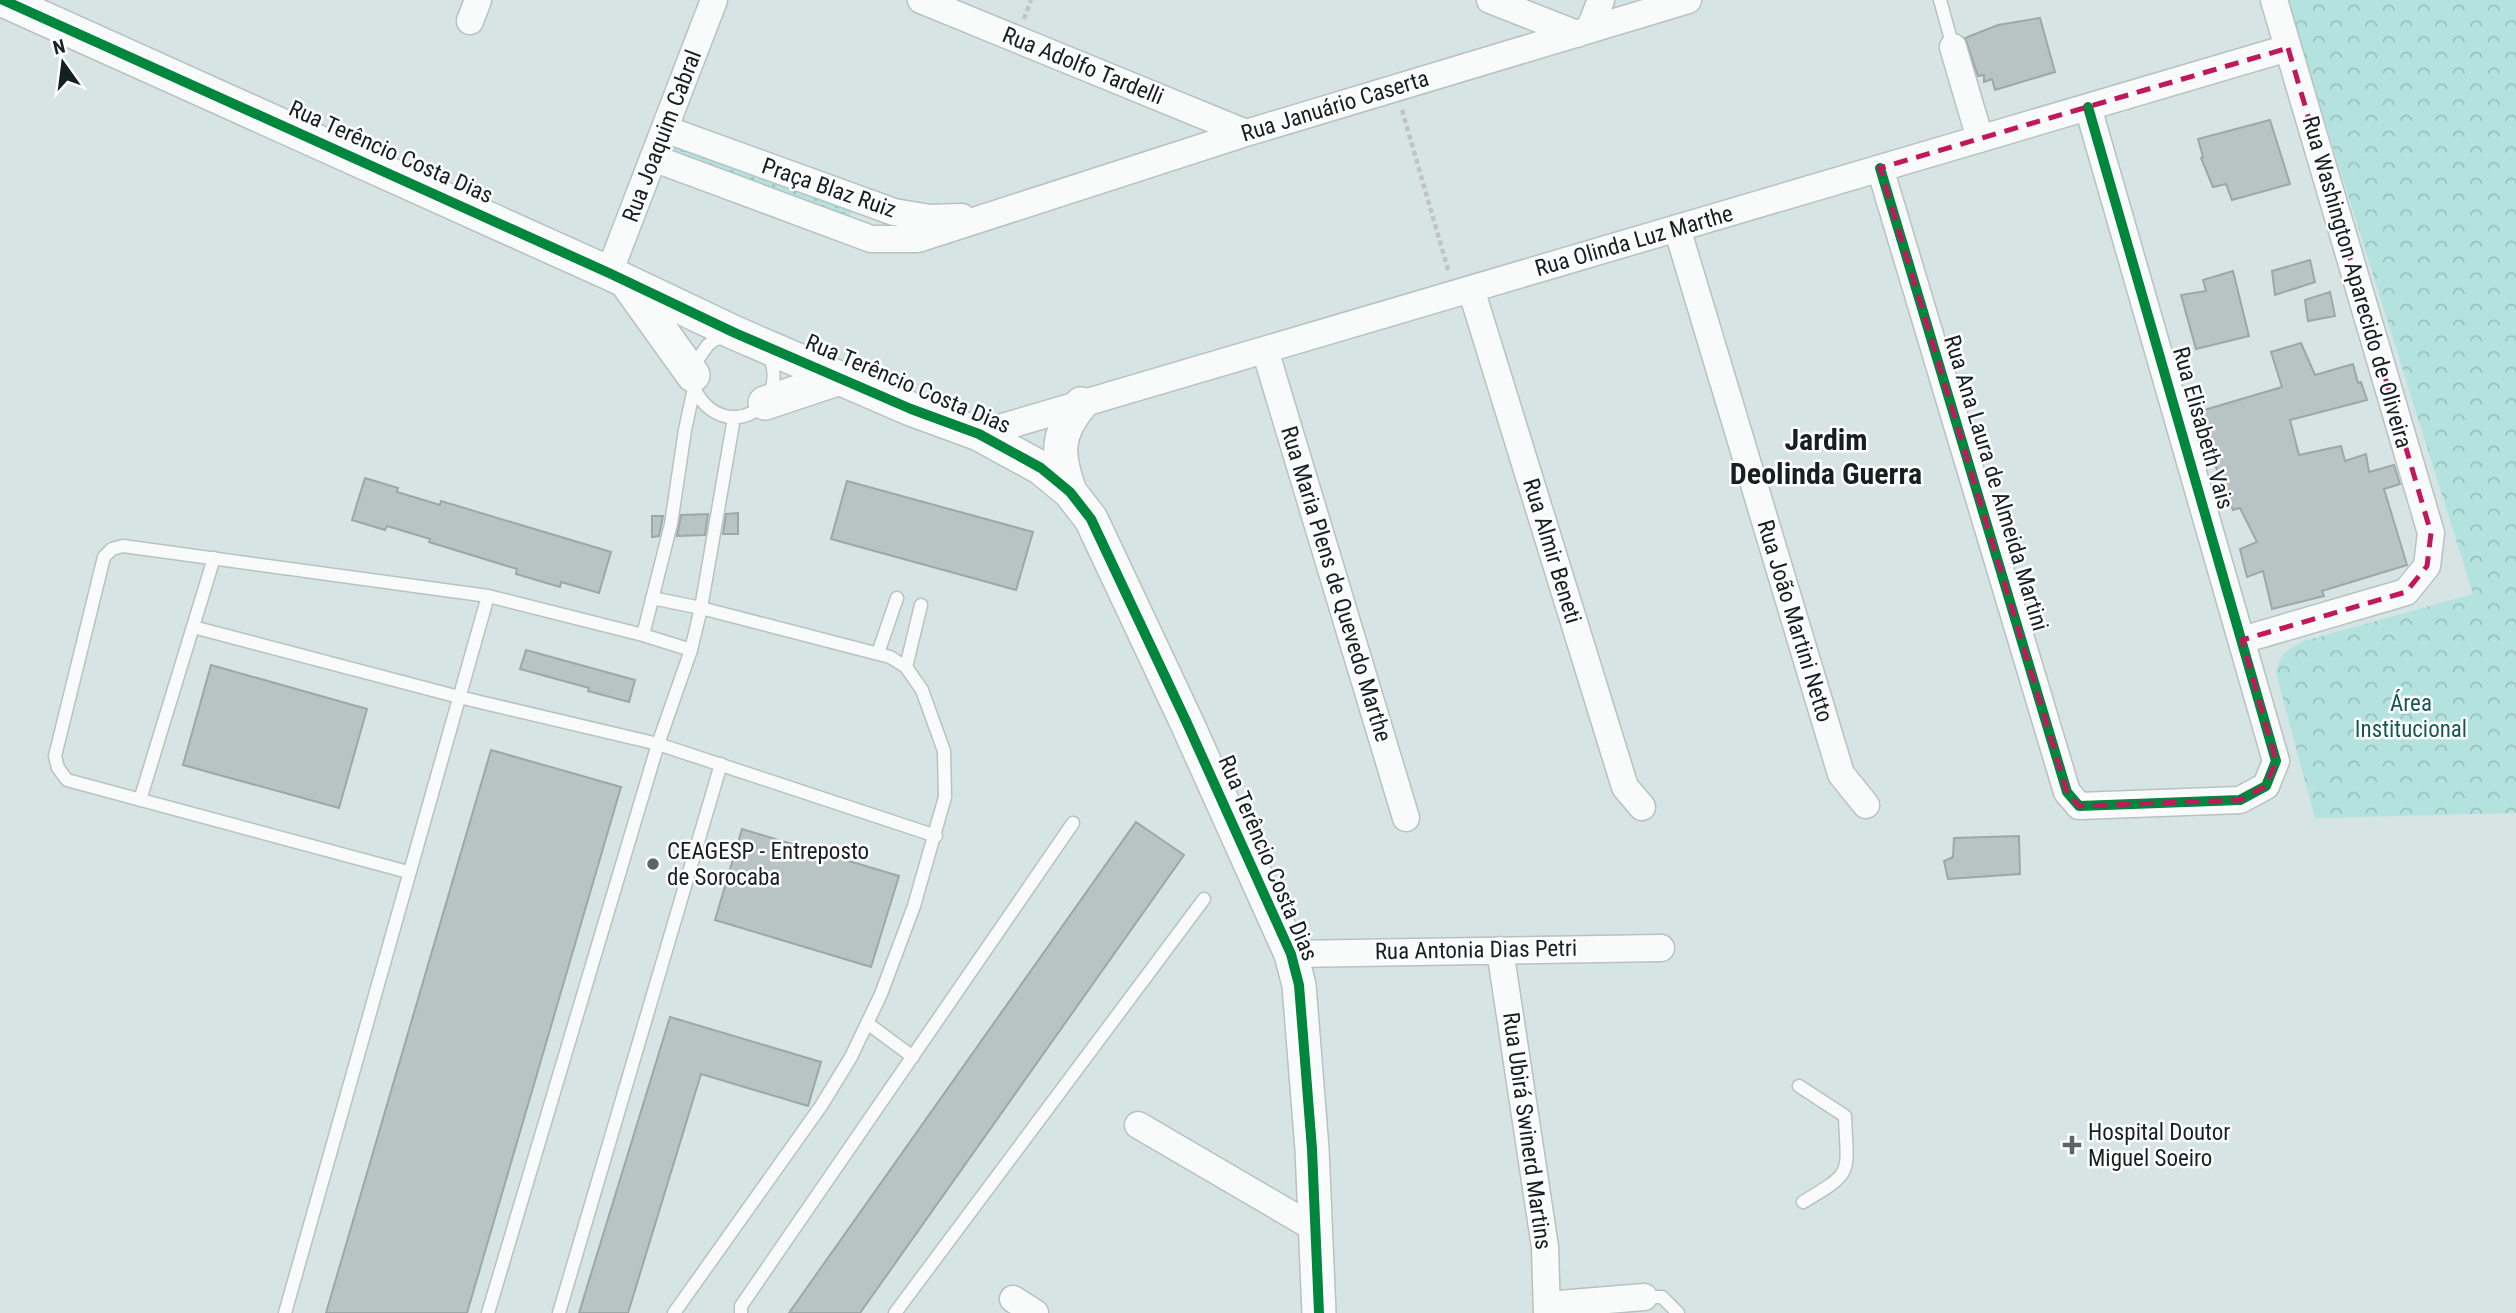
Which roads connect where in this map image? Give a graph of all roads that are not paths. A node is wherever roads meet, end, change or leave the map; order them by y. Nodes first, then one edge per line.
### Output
1 (3, 0) edge
2 (50, 0) edge
3 (715, 0) edge
4 (921, 0) edge
5 (1490, 0) edge
6 (1601, 0) edge
7 (1688, 0) edge
8 (1940, 0) edge
9 (2274, 0) edge
10 (1583, 32) junction
11 (80, 33) junction
12 (1953, 47) joint
13 (2288, 48) junction
14 (2088, 107) junction
15 (665, 129) junction
16 (1246, 133) junction
17 (1980, 139) junction
18 (653, 158) junction
19 (1880, 169) junction
20 (985, 216) junction
21 (1677, 228) junction
22 (617, 277) junction
23 (1463, 291) junction
24 (750, 340) junction
25 (1265, 349) junction
26 (840, 378) junction
27 (694, 382) junction
28 (765, 403) junction
29 (1081, 404) junction
30 (734, 418) junction
31 (979, 434) junction
32 (1070, 492) junction
33 (214, 558) junction
34 (488, 596) junction
35 (652, 598) junction
36 (897, 598) dead end
37 (921, 605) dead end
38 (701, 608) junction
39 (193, 627) junction
40 (643, 635) junction
41 (2242, 640) junction
42 (691, 650) junction
43 (878, 653) junction
44 (906, 667) junction
45 (458, 697) junction
46 (658, 744) junction
47 (2276, 761) joint
48 (720, 764) junction
49 (141, 800) junction
50 (1866, 805) dead end
51 (1642, 807) dead end
52 (1406, 818) dead end
53 (1073, 823) dead end
54 (936, 836) junction
55 (408, 872) junction
56 (1204, 899) dead end
57 (1661, 948) dead end
58 (1500, 950) junction
59 (1291, 954) junction
60 (867, 1023) junction
61 (913, 1056) junction
62 (1799, 1086) dead end
63 (1138, 1125) dead end
64 (1803, 1202) dead end
65 (1316, 1228) junction
66 (1644, 1297) joint
67 (1013, 1299) dead end
68 (1547, 1309) edge
69 (285, 1313) edge
70 (488, 1313) edge
71 (559, 1313) edge
72 (674, 1313) edge
73 (741, 1313) edge
74 (895, 1313) edge
75 (1035, 1313) edge
76 (1319, 1313) edge
77 (1678, 1313) edge

1 - 11 street, Rua Terêncio Costa Dias
2 - 11 street
3 - 15 street, Rua Joaquim Cabral
4 - 16 street, Rua Adolfo Tardelli
5 - 10 street
6 - 10 street
7 - 10 street, Rua Januário Caserta
8 - 12 lane
9 - 13 street, Rua Washington Aparecido de Oliveira
10 - 16 street, Rua Januário Caserta
11 - 22 street, Rua Terêncio Costa Dias
12 - 17 street
13 - 14 street, Rua Olinda Luz Marthe
13 - 41 street, Rua Washington Aparecido de Oliveira
14 - 17 street, Rua Olinda Luz Marthe
14 - 41 street, Rua Elisabeth Vais
15 - 18 street, Rua Joaquim Cabral
15 - 20 street, Praça Blaz Ruiz
16 - 20 street, Rua Januário Caserta
17 - 19 street, Rua Olinda Luz Marthe
18 - 20 street, Praça Blaz Ruiz
18 - 22 street, Rua Joaquim Cabral
19 - 21 street, Rua Olinda Luz Marthe
19 - 47 street, Rua Ana Laura de Almeida Martini
21 - 23 street, Rua Olinda Luz Marthe
21 - 50 street, Rua João Martini Netto
22 - 24 street, Rua Terêncio Costa Dias
22 - 27 street
23 - 25 street, Rua Olinda Luz Marthe
23 - 51 street, Rua Almir Beneti
24 - 26 street, Rua Terêncio Costa Dias
24 - 27 lane
24 - 28 lane
25 - 29 street, Rua Olinda Luz Marthe
25 - 52 street, Rua Maria Plens de Quevedo Marthe
26 - 28 street
26 - 31 street, Rua Terêncio Costa Dias
27 - 30 lane
27 - 35 lane
28 - 30 lane
29 - 31 street, Rua Olinda Luz Marthe
29 - 32 street
30 - 38 lane
31 - 32 street, Rua Terêncio Costa Dias
32 - 59 street, Rua Terêncio Costa Dias
33 - 34 lane
33 - 39 lane
33 - 49 lane
34 - 40 lane
34 - 45 lane
35 - 38 lane
35 - 40 lane
36 - 43 lane
37 - 44 lane
38 - 42 lane
38 - 43 lane
39 - 45 lane
39 - 49 lane
40 - 42 lane
41 - 47 street, Rua Elisabeth Vais
42 - 46 lane
43 - 44 lane
44 - 54 lane
45 - 46 lane
45 - 55 lane
46 - 48 lane
46 - 70 lane
48 - 54 lane
48 - 71 lane
49 - 55 lane
53 - 61 lane
54 - 60 lane
55 - 69 lane
56 - 74 lane
57 - 58 street, Rua Antonia Dias Petri
58 - 59 street, Rua Antonia Dias Petri
58 - 68 street, Rua Ubirá Swinerd Martins
59 - 65 street, Rua Terêncio Costa Dias
60 - 61 lane
60 - 72 lane
61 - 73 lane
62 - 64 lane
63 - 65 street
65 - 76 street, Rua Terêncio Costa Dias
66 - 68 street
66 - 77 lane
67 - 75 street

